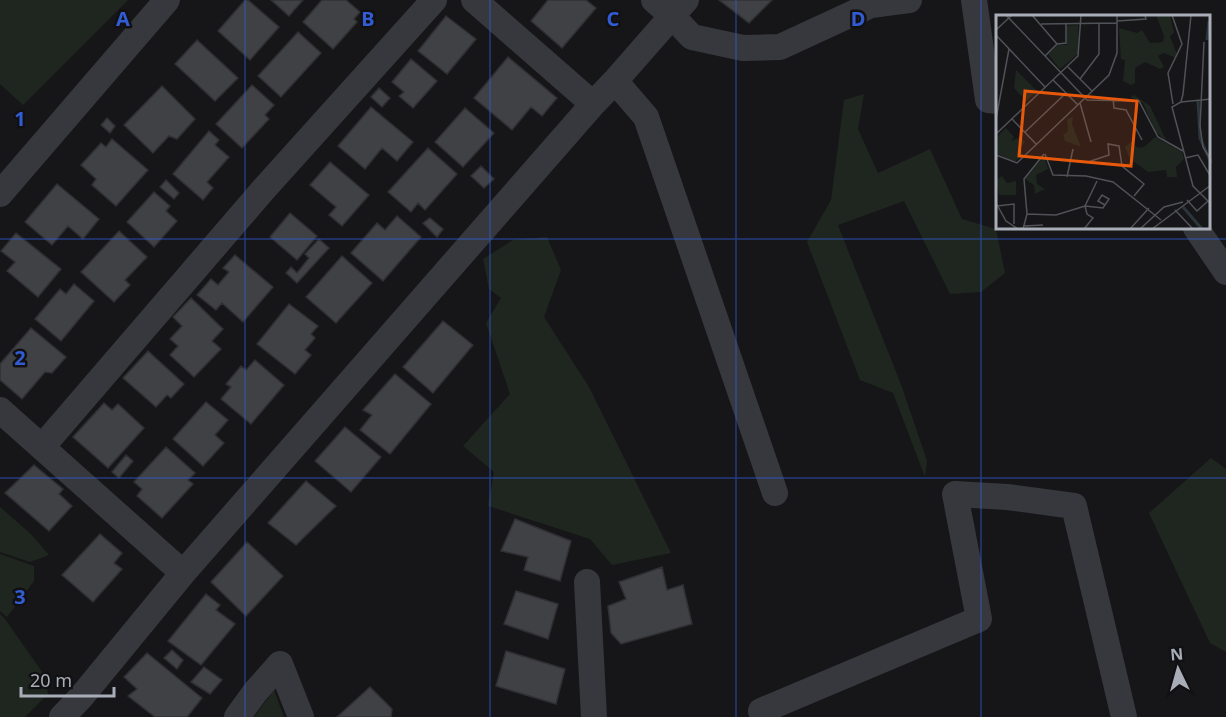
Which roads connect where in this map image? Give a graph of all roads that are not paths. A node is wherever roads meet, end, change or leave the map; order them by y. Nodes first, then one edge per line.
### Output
1 (167, 0) edge
2 (435, 0) edge
3 (474, 0) edge
4 (909, 0) edge
5 (974, 0) edge
6 (671, 5) edge
7 (615, 81) junction
8 (996, 101) edge
9 (593, 104) junction
10 (0, 194) edge
11 (1197, 230) edge
12 (1226, 272) edge
13 (0, 410) edge
14 (42, 447) junction
15 (775, 493) dead end
16 (183, 573) junction
17 (586, 582) dead end
18 (760, 711) dead end
19 (62, 717) edge
20 (237, 717) edge
21 (301, 717) edge
22 (594, 717) edge
23 (1124, 717) edge

1 - 10 street
2 - 14 street
3 - 9 street
4 - 6 street
5 - 8 street
6 - 7 street
7 - 9 street
7 - 15 street
9 - 16 street
11 - 12 street
13 - 14 street
14 - 16 street
16 - 19 street
17 - 22 street
18 - 23 street
20 - 21 street

